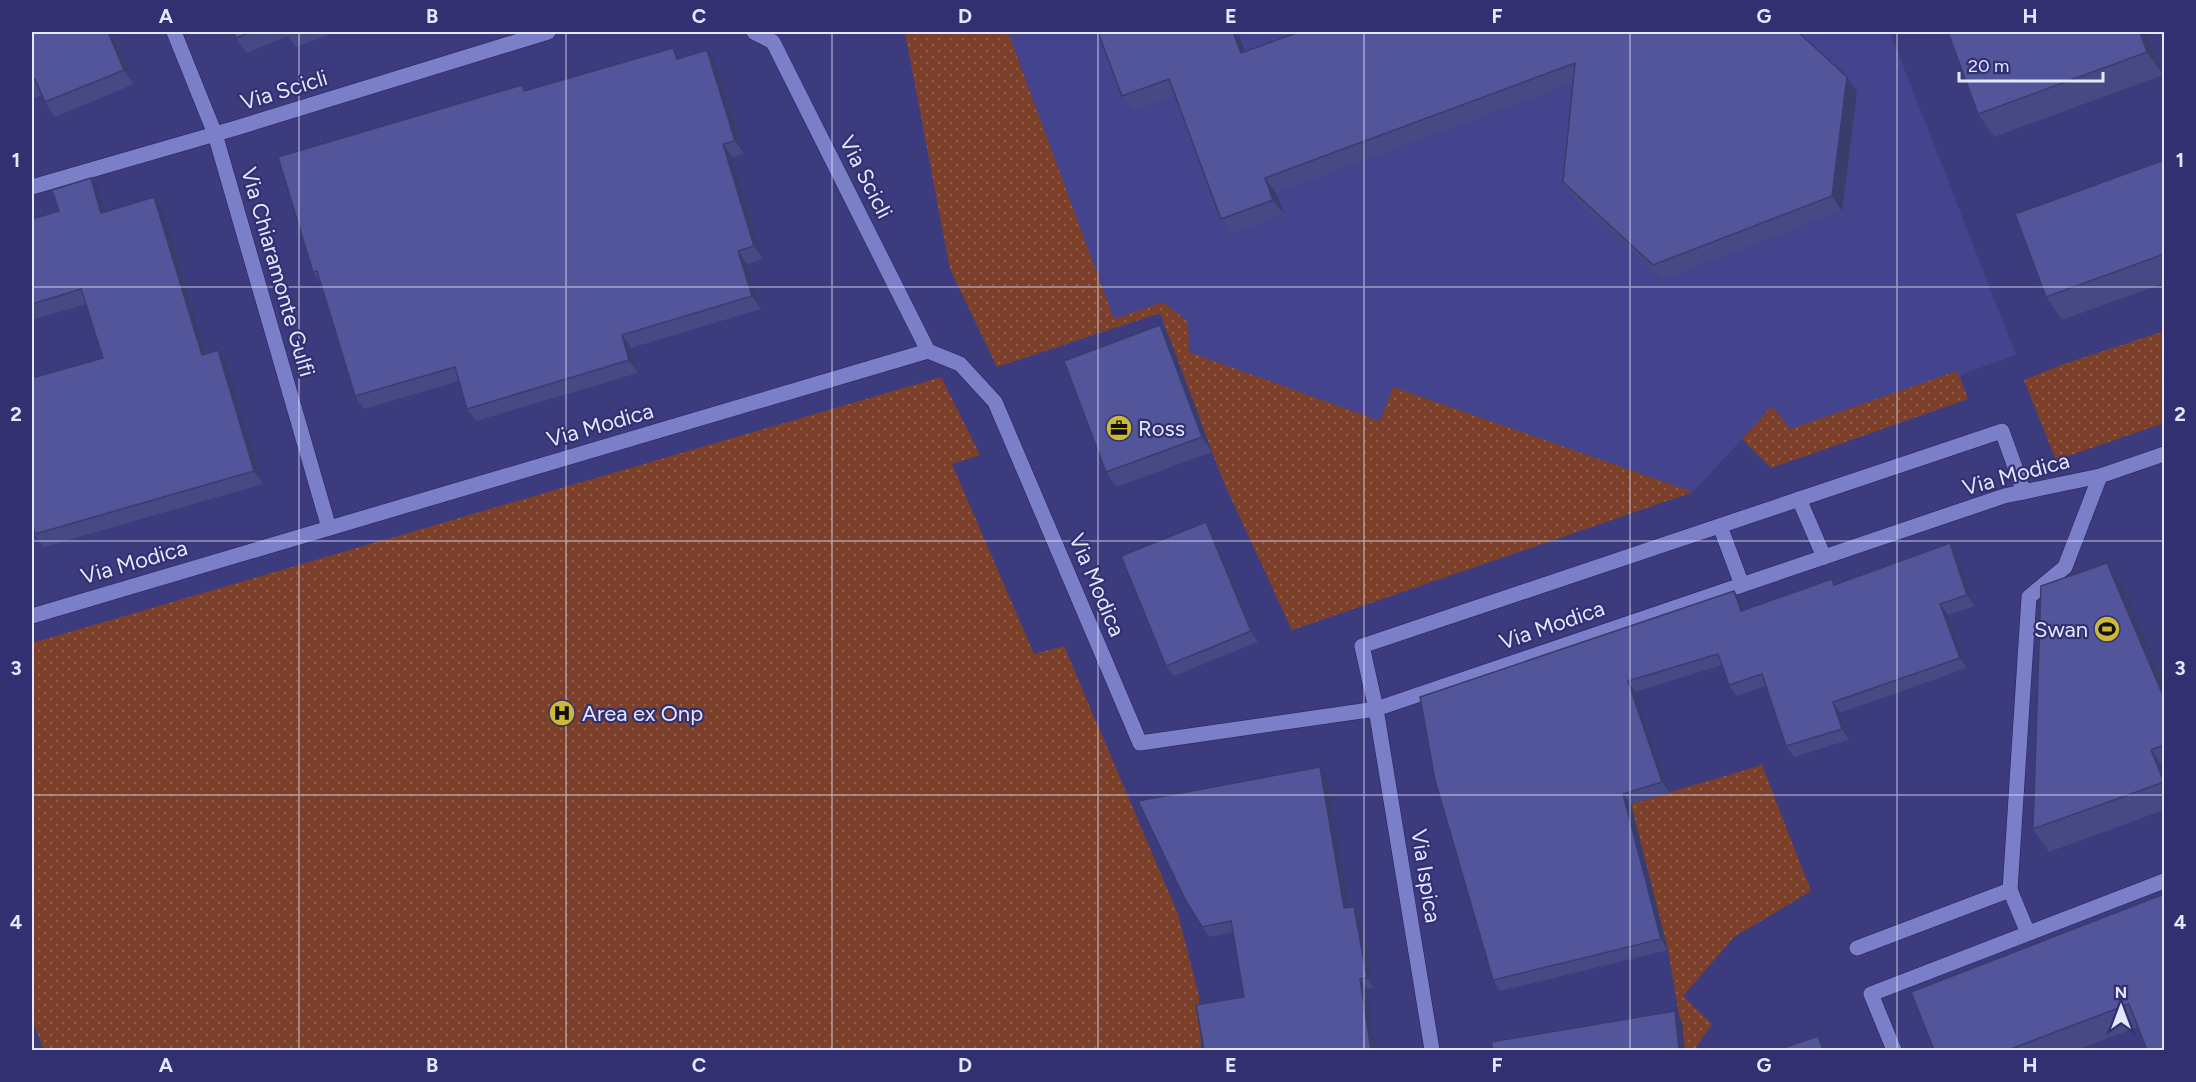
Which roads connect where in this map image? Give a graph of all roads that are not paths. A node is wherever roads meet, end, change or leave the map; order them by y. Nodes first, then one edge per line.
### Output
1 (174, 32) edge
2 (548, 32) edge
3 (754, 32) edge
4 (215, 134) junction
5 (32, 187) edge
6 (928, 351) junction
7 (2164, 454) edge
8 (2100, 476) junction
9 (2024, 492) junction
10 (1799, 499) junction
11 (1720, 526) junction
12 (329, 528) junction
13 (1824, 557) junction
14 (1743, 585) junction
15 (32, 616) edge
16 (1376, 709) junction
17 (2164, 881) edge
18 (2010, 890) junction
19 (2028, 933) junction
20 (1857, 948) dead end
21 (1432, 1050) edge
22 (1893, 1050) edge

1 - 4 street, Via Chiaramonte Gulfi
2 - 4 street, Via Scicli
3 - 6 street, Via Scicli
4 - 5 street, Via Scicli
4 - 12 street, Via Chiaramonte Gulfi
6 - 12 street, Via Modica
6 - 16 street, Via Modica
7 - 8 street, Via Modica
8 - 9 street, Via Modica
8 - 18 street
9 - 10 street
9 - 13 street, Via Modica
10 - 11 street
10 - 13 street
11 - 14 street
11 - 16 street, Via Ispica
12 - 15 street, Via Modica
13 - 14 street, Via Modica
14 - 16 street, Via Modica
16 - 21 street, Via Ispica
17 - 19 street
18 - 19 street
18 - 20 street
19 - 22 street

